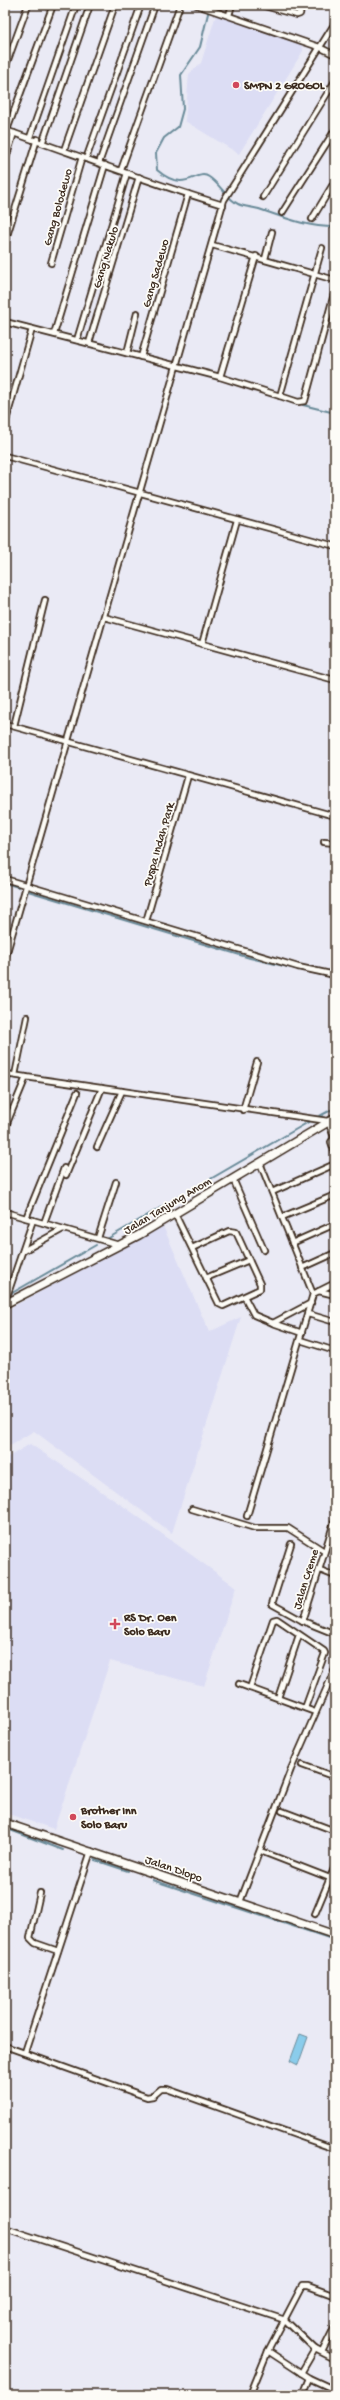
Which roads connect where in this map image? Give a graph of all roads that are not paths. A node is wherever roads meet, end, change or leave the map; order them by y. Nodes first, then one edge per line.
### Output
1 (28, 5) edge
2 (53, 5) edge
3 (76, 5) edge
4 (90, 5) edge
5 (115, 5) edge
6 (141, 5) edge
7 (155, 5) edge
8 (180, 5) edge
9 (197, 5) edge
10 (232, 5) edge
11 (261, 5) edge
12 (302, 5) edge
13 (205, 7) edge
14 (229, 15) junction
15 (335, 23) edge
16 (319, 47) junction
17 (335, 55) edge
18 (5, 68) edge
19 (335, 81) edge
20 (6, 130) edge
21 (335, 130) edge
22 (14, 133) junction
23 (30, 137) junction
24 (37, 139) junction
25 (43, 141) junction
26 (64, 150) junction
27 (84, 158) junction
28 (5, 161) edge
29 (99, 163) junction
30 (105, 165) junction
31 (121, 170) junction
32 (127, 173) junction
33 (138, 177) junction
34 (335, 181) edge
35 (188, 194) junction
36 (263, 196) dead end
37 (223, 202) junction
38 (282, 213) dead end
39 (312, 219) dead end
40 (272, 232) dead end
41 (5, 242) edge
42 (212, 245) junction
43 (322, 248) dead end
44 (256, 256) junction
45 (265, 259) junction
46 (51, 263) dead end
47 (314, 274) junction
48 (335, 280) edge
49 (335, 290) edge
50 (137, 313) dead end
51 (5, 322) edge
52 (32, 329) junction
53 (54, 334) junction
54 (77, 340) junction
55 (89, 343) junction
56 (127, 353) junction
57 (141, 357) junction
58 (177, 366) junction
59 (220, 376) junction
60 (280, 396) junction
61 (5, 424) edge
62 (5, 456) edge
63 (140, 494) junction
64 (237, 520) junction
65 (335, 546) edge
66 (45, 600) dead end
67 (104, 617) junction
68 (202, 644) junction
69 (335, 680) edge
70 (5, 724) edge
71 (14, 726) junction
72 (68, 741) junction
73 (188, 776) junction
74 (335, 816) edge
75 (324, 842) dead end
76 (335, 843) edge
77 (5, 879) edge
78 (26, 885) junction
79 (147, 918) dead end
80 (5, 959) edge
81 (335, 975) edge
82 (27, 1017) dead end
83 (257, 1062) dead end
84 (7, 1074) edge
85 (15, 1075) junction
86 (26, 1077) junction
87 (5, 1083) edge
88 (102, 1088) junction
89 (122, 1091) junction
90 (77, 1093) dead end
91 (243, 1110) junction
92 (332, 1119) edge
93 (5, 1128) edge
94 (334, 1137) edge
95 (97, 1147) dead end
96 (335, 1153) edge
97 (260, 1163) junction
98 (335, 1164) edge
99 (64, 1168) dead end
100 (66, 1175) dead end
101 (233, 1179) junction
102 (116, 1182) dead end
103 (272, 1192) junction
104 (335, 1195) edge
105 (5, 1212) edge
106 (176, 1214) junction
107 (282, 1217) junction
108 (26, 1218) junction
109 (33, 1220) junction
110 (44, 1223) junction
111 (335, 1224) edge
112 (63, 1229) junction
113 (98, 1238) junction
114 (292, 1243) junction
115 (121, 1245) junction
116 (192, 1248) junction
117 (264, 1250) dead end
118 (23, 1251) junction
119 (335, 1253) edge
120 (249, 1260) junction
121 (302, 1268) junction
122 (206, 1278) junction
123 (335, 1283) edge
124 (319, 1290) junction
125 (313, 1294) junction
126 (335, 1295) edge
127 (245, 1298) junction
128 (5, 1303) edge
129 (311, 1303) junction
130 (308, 1314) junction
131 (335, 1322) edge
132 (273, 1323) junction
133 (302, 1333) junction
134 (300, 1340) junction
135 (335, 1351) edge
136 (192, 1509) dead end
137 (247, 1516) dead end
138 (335, 1519) edge
139 (292, 1544) dead end
140 (324, 1550) junction
141 (320, 1570) junction
142 (335, 1576) edge
143 (303, 1621) junction
144 (335, 1634) edge
145 (299, 1635) junction
146 (335, 1669) edge
147 (238, 1684) dead end
148 (250, 1688) junction
149 (278, 1698) junction
150 (305, 1708) junction
151 (315, 1712) junction
152 (302, 1765) dead end
153 (335, 1777) edge
154 (282, 1811) dead end
155 (5, 1823) edge
156 (335, 1831) edge
157 (263, 1852) dead end
158 (90, 1855) junction
159 (335, 1866) edge
160 (333, 1879) edge
161 (40, 1893) dead end
162 (240, 1902) junction
163 (315, 1914) dead end
164 (335, 1935) edge
165 (58, 1951) junction
166 (5, 2046) edge
167 (25, 2052) junction
168 (335, 2149) edge
169 (5, 2228) edge
170 (335, 2296) edge
171 (286, 2320) junction
172 (335, 2326) edge
173 (315, 2349) junction
174 (268, 2351) junction
175 (322, 2352) junction
176 (335, 2359) edge
177 (301, 2373) junction
178 (309, 2378) junction
179 (335, 2390) edge
180 (250, 2395) edge
181 (302, 2395) edge

1 - 18 street
2 - 20 street
3 - 23 street
4 - 25 street
5 - 26 street
6 - 27 street, Gang Bolodewo
7 - 29 street
8 - 31 street
9 - 13 street
10 - 14 street
11 - 12 street
13 - 14 street
14 - 16 street
15 - 16 street
16 - 17 street
16 - 37 street
19 - 36 street
20 - 22 street
21 - 38 street
22 - 23 street
22 - 28 street
23 - 24 street
24 - 25 street
24 - 41 street
25 - 26 street
26 - 27 street
27 - 29 street
27 - 46 street, Gang Bolodewo
29 - 30 street
30 - 31 street
30 - 53 street
31 - 32 street
32 - 33 street
32 - 54 street
33 - 35 street
33 - 55 street, Gang Nakulo
34 - 39 street
35 - 37 street
35 - 57 street, Gang Sadewo
37 - 42 street
40 - 45 street
42 - 44 street
42 - 58 street
43 - 47 street
44 - 45 street
44 - 59 street
45 - 47 street
47 - 48 street
47 - 60 street
49 - 60 street
50 - 56 street
51 - 52 street
52 - 53 street
52 - 61 street
53 - 54 street
54 - 55 street
55 - 56 street
56 - 57 street
57 - 58 street
58 - 59 street
58 - 63 street
59 - 60 street
62 - 63 street
63 - 64 street
63 - 67 street
64 - 65 street
64 - 68 street
66 - 71 street
67 - 68 street
67 - 72 street
68 - 69 street
70 - 71 street
71 - 72 street
72 - 73 street
72 - 78 street
73 - 74 street
73 - 79 street, Puspa Indah Park
75 - 76 street
77 - 78 street
78 - 80 street
78 - 81 street
82 - 85 street
83 - 91 street
84 - 85 street
84 - 87 street
85 - 86 street
86 - 88 street
86 - 93 street
88 - 89 street
88 - 100 street
89 - 91 street
89 - 95 street
90 - 108 street
91 - 92 street
92 - 94 street
92 - 97 main road, Jalan Tanjung Anom
94 - 96 street
97 - 101 main road, Jalan Tanjung Anom
97 - 103 street
98 - 103 street
99 - 110 street
101 - 106 main road, Jalan Tanjung Anom
101 - 117 street
102 - 113 street
103 - 107 street
104 - 107 street
105 - 108 street
106 - 115 main road, Jalan Tanjung Anom
106 - 116 street
107 - 114 street
108 - 109 street
109 - 110 street
109 - 118 street
110 - 112 street
111 - 114 street
112 - 113 street
112 - 118 street
113 - 115 street
114 - 121 street
115 - 128 main road, Jalan Tanjung Anom
116 - 120 street
116 - 122 street
118 - 128 street
119 - 121 street
120 - 122 street
120 - 127 street
121 - 125 street
122 - 127 street
123 - 124 street
124 - 125 street
124 - 126 street
125 - 129 street
127 - 132 street
129 - 130 street
129 - 132 street
130 - 131 street
130 - 133 street
132 - 133 street
133 - 134 street
134 - 135 street
134 - 137 street
136 - 140 street
138 - 140 street, Jalan Creme
139 - 143 street
140 - 141 street, Jalan Creme
141 - 142 street
141 - 143 street, Jalan Creme
143 - 144 street
145 - 148 street
145 - 149 street
145 - 150 street
146 - 151 street
147 - 148 street
148 - 149 street
149 - 150 street
150 - 151 street
151 - 162 street
152 - 153 street
154 - 156 street
155 - 158 main road, Jalan Dlopo
157 - 160 street
158 - 162 main road, Jalan Dlopo
158 - 165 street
159 - 160 street
160 - 163 street
161 - 165 street
162 - 164 main road, Jalan Dlopo
165 - 167 street
166 - 167 street
167 - 168 street
169 - 171 street
170 - 171 street
171 - 173 street
171 - 174 street
172 - 175 street
173 - 175 street
173 - 177 street
174 - 177 street
174 - 180 street
175 - 176 street
177 - 178 street
178 - 179 street
178 - 181 street

